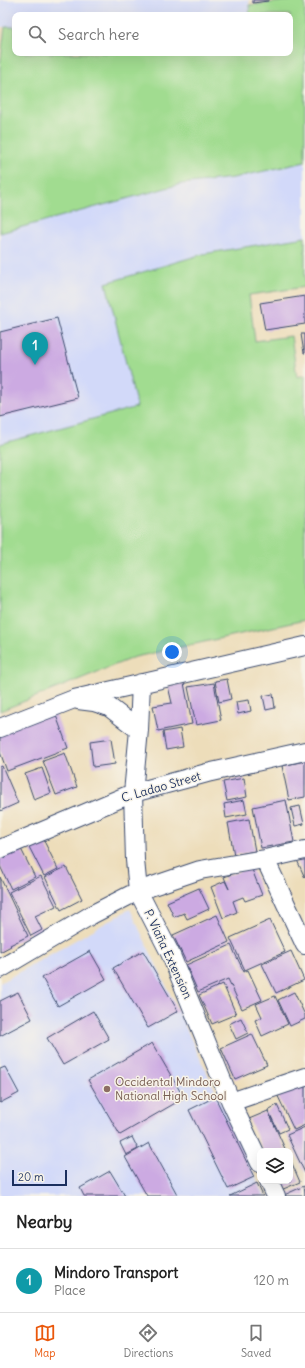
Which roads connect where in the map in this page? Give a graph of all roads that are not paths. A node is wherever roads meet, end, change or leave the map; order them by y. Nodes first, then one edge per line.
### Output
1 (305, 646) edge
2 (140, 683) junction
3 (74, 699) junction
4 (0, 728) edge
5 (139, 730) junction
6 (305, 751) edge
7 (133, 793) junction
8 (0, 849) edge
9 (305, 850) edge
10 (265, 859) junction
11 (138, 891) junction
12 (305, 945) edge
13 (0, 969) edge
14 (305, 1077) edge
15 (231, 1102) junction
16 (257, 1157) edge
17 (270, 1184) edge
18 (276, 1196) edge

1 - 2 street
2 - 3 street
2 - 5 street
3 - 4 street
3 - 5 street
5 - 7 street
6 - 7 street, C. Ladao Street
7 - 8 street, C. Ladao Street
7 - 11 street
9 - 10 street
10 - 11 street
10 - 12 street
11 - 13 street
11 - 15 street, P. Viaña Extension
14 - 15 street
15 - 16 street, P. Viaña Extension
17 - 18 street

